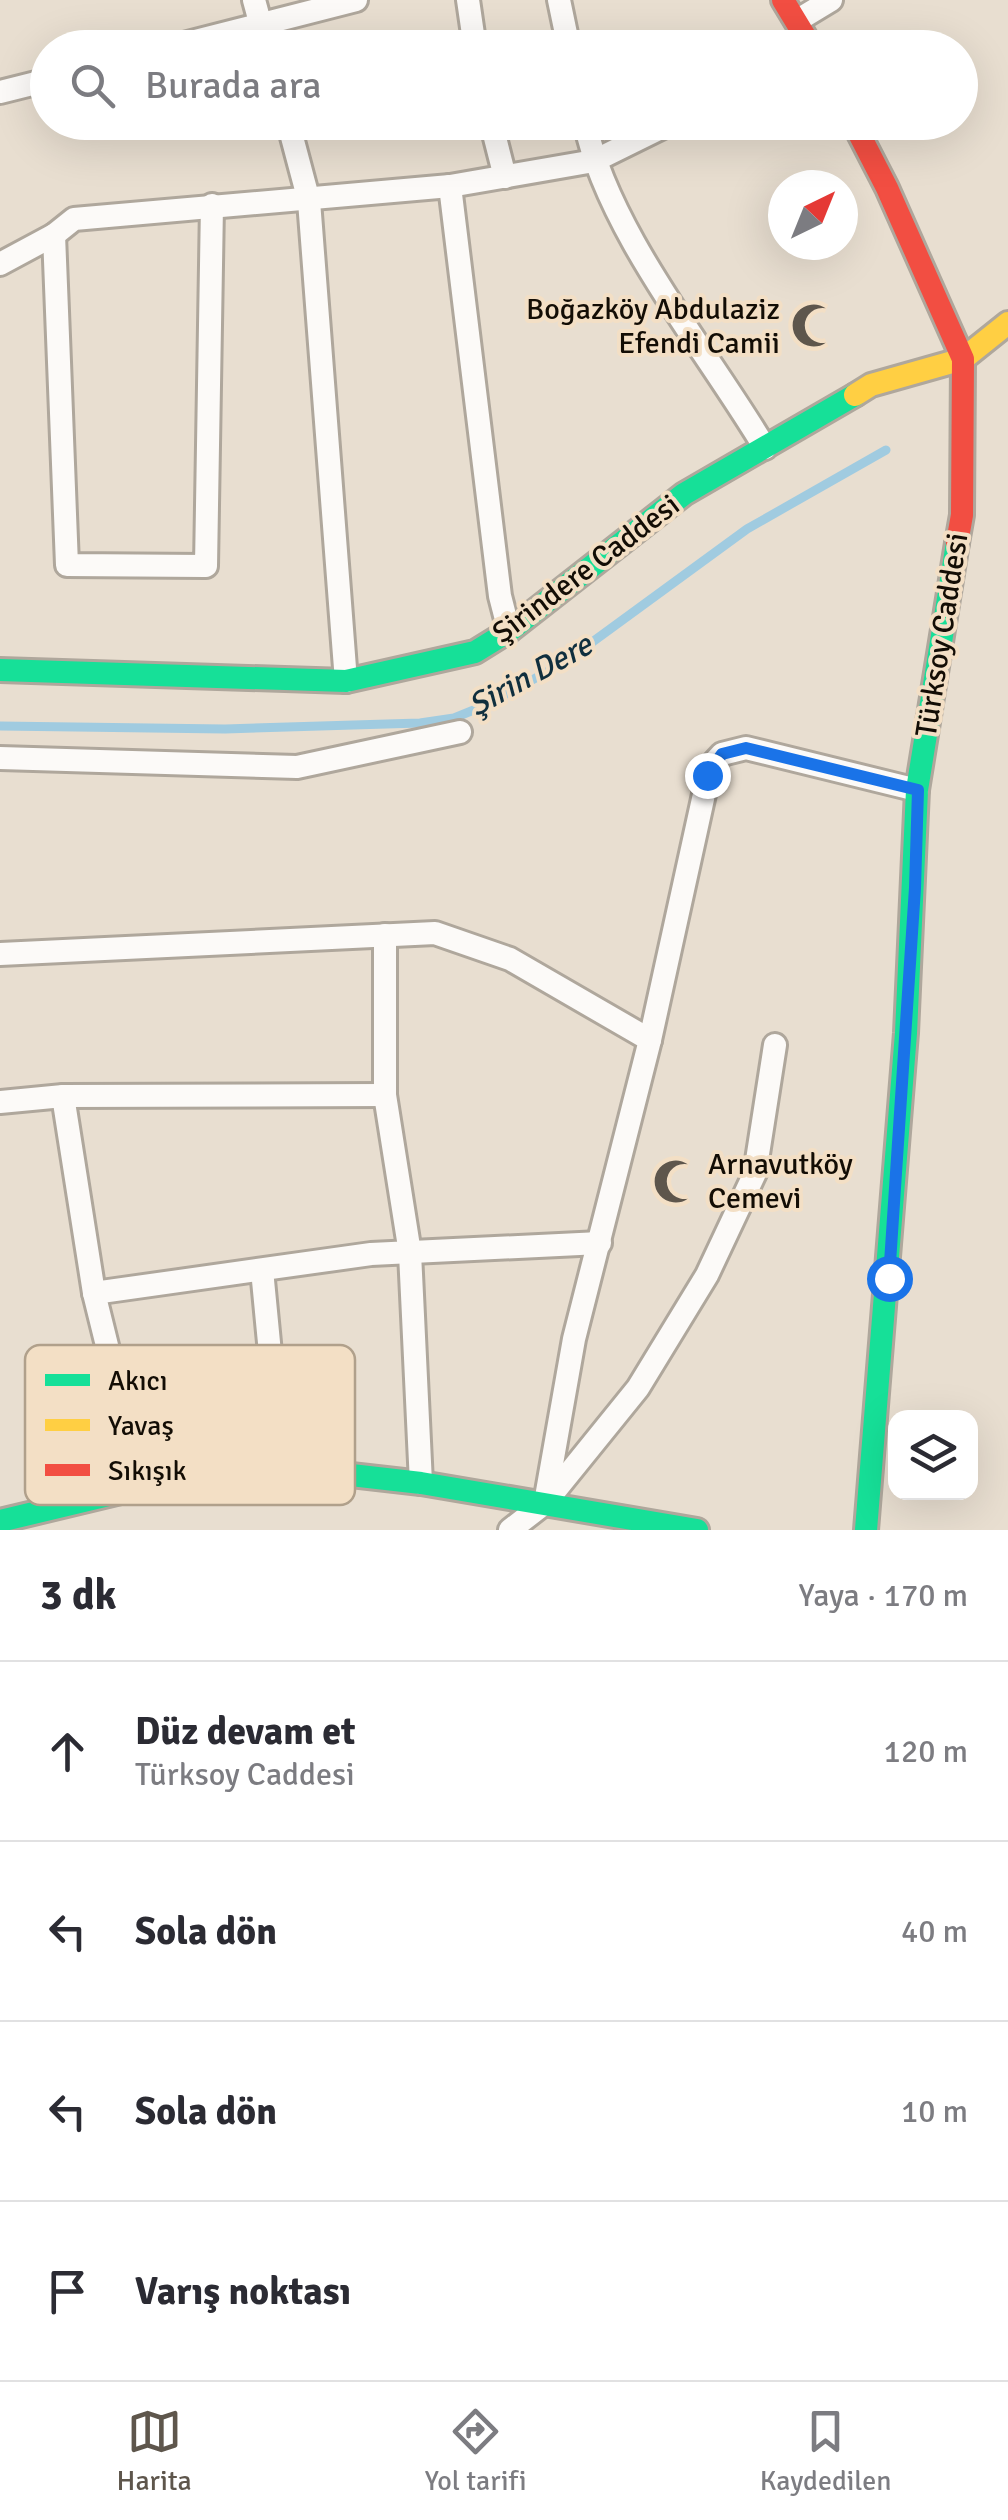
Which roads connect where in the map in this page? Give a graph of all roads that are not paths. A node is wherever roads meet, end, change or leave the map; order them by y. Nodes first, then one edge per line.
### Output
1 (356, 0) edge
2 (468, 0) edge
3 (559, 0) edge
4 (784, 0) edge
5 (830, 0) edge
6 (257, 11) edge
7 (798, 20) junction
8 (211, 30) edge
9 (473, 30) edge
10 (565, 30) edge
11 (803, 30) edge
12 (30, 84) edge
13 (0, 92) edge
14 (293, 140) edge
15 (495, 140) edge
16 (589, 140) edge
17 (637, 140) edge
18 (862, 140) edge
19 (594, 161) junction
20 (506, 177) junction
21 (450, 186) junction
22 (310, 201) junction
23 (212, 206) junction
24 (54, 234) junction
25 (0, 264) edge
26 (1008, 324) edge
27 (964, 359) junction
28 (765, 448) junction
29 (508, 631) junction
30 (0, 670) edge
31 (346, 680) junction
32 (460, 732) dead end
33 (0, 758) edge
34 (918, 790) junction
35 (385, 935) junction
36 (0, 954) edge
37 (650, 1040) junction
38 (775, 1045) dead end
39 (386, 1095) junction
40 (63, 1096) junction
41 (0, 1102) edge
42 (600, 1243) junction
43 (410, 1253) junction
44 (262, 1270) junction
45 (94, 1292) junction
46 (107, 1345) edge
47 (269, 1345) edge
48 (355, 1475) edge
49 (421, 1483) junction
50 (545, 1503) junction
51 (67, 1505) edge
52 (0, 1521) edge
53 (647, 1526) edge
54 (510, 1530) edge
55 (697, 1530) edge
56 (866, 1530) edge

1 - 6 street
2 - 9 street
3 - 10 street
4 - 7 street
5 - 7 street
6 - 8 street
7 - 11 street
12 - 13 street
14 - 22 street
15 - 20 street
16 - 19 street
17 - 19 street
18 - 27 street, Türksoy Caddesi
19 - 20 street
19 - 28 street
20 - 21 street
21 - 22 street
21 - 29 street
22 - 23 street
22 - 31 street
23 - 24 street
23 - 24 street
24 - 25 street
26 - 27 street
27 - 28 street, Şirindere Caddesi
27 - 34 street, Türksoy Caddesi
28 - 29 street, Şirindere Caddesi
29 - 31 street, Şirindere Caddesi
30 - 31 street, Şirindere Caddesi
32 - 33 street
34 - 37 street
34 - 56 street, Türksoy Caddesi
35 - 36 street
35 - 37 street
35 - 39 street
37 - 42 street
38 - 50 street
39 - 40 street
39 - 43 street
40 - 41 street
40 - 45 street
42 - 43 street
42 - 50 street
43 - 44 street
43 - 49 street
44 - 45 street
44 - 47 street
45 - 46 street
48 - 49 street
49 - 50 street
50 - 53 street
50 - 54 street
51 - 52 street
53 - 55 street

